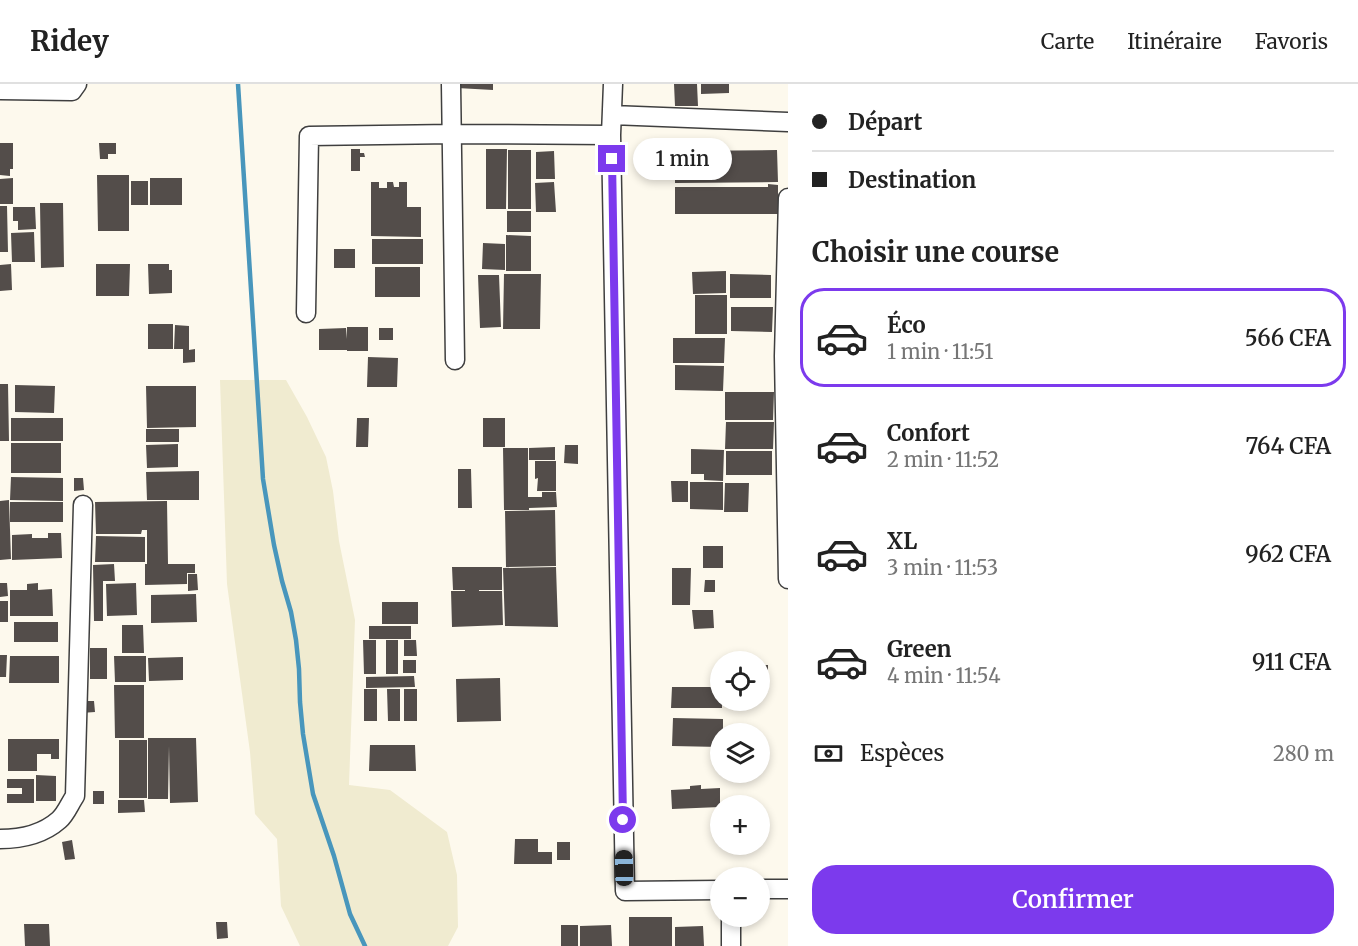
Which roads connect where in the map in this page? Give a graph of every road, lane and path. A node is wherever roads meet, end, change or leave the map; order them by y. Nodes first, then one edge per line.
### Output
1 (77, 84) edge
2 (451, 84) edge
3 (613, 84) edge
4 (0, 90) edge
5 (612, 116) junction
6 (788, 122) edge
7 (452, 134) junction
8 (611, 135) junction
9 (788, 198) edge
10 (306, 313) dead end
11 (454, 360) dead end
12 (83, 505) dead end
13 (788, 579) edge
14 (0, 839) edge
15 (770, 889) edge
16 (788, 889) edge
17 (710, 890) edge
18 (731, 927) edge
19 (731, 946) edge

1 - 4 street
2 - 7 street
3 - 5 street
5 - 6 street
5 - 8 street
7 - 8 street
7 - 10 street
7 - 11 street
8 - 17 street
9 - 13 street
12 - 14 street
15 - 16 street
18 - 19 street

